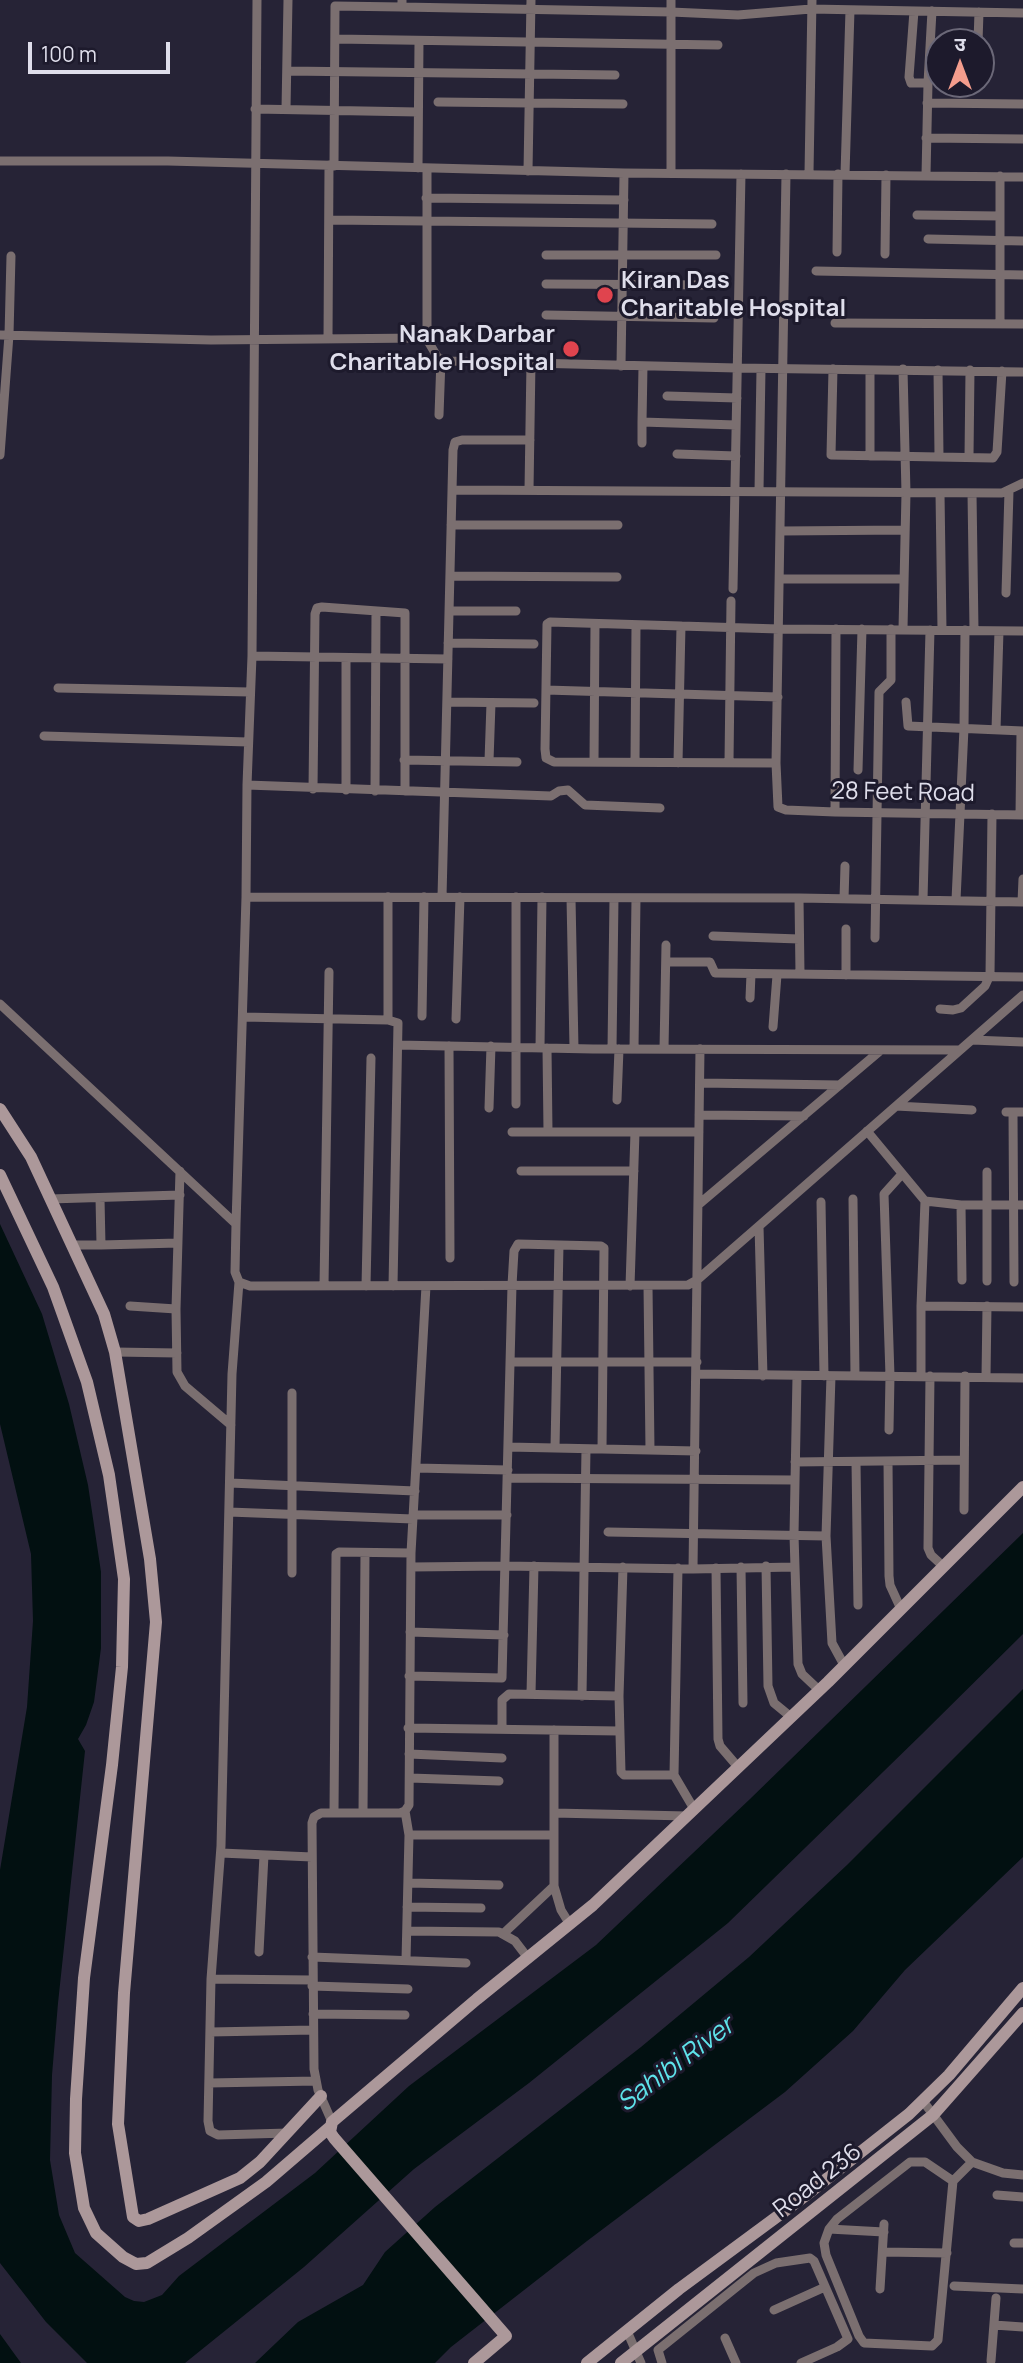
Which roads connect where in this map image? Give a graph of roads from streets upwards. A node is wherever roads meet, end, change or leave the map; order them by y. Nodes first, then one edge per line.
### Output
1 (257, 0) edge
2 (288, 0) edge
3 (630, 0) edge
4 (671, 0) edge
5 (896, 0) edge
6 (335, 3) edge
7 (368, 3) edge
8 (402, 3) edge
9 (531, 4) edge
10 (812, 4) edge
11 (863, 5) edge
12 (850, 10) junction
13 (630, 11) junction
14 (896, 11) junction
15 (914, 11) junction
16 (932, 11) junction
17 (671, 12) junction
18 (979, 12) junction
19 (1023, 13) edge
20 (931, 28) edge
21 (978, 28) edge
22 (336, 39) junction
23 (419, 41) junction
24 (530, 42) junction
25 (671, 44) junction
26 (718, 45) dead end
27 (287, 71) junction
28 (336, 72) junction
29 (418, 73) junction
30 (530, 74) junction
31 (615, 75) dead end
32 (925, 83) edge
33 (927, 98) edge
34 (438, 102) dead end
35 (529, 103) junction
36 (927, 103) junction
37 (623, 104) dead end
38 (1023, 104) edge
39 (255, 109) junction
40 (286, 109) junction
41 (335, 111) junction
42 (418, 113) junction
43 (926, 138) junction
44 (1023, 139) edge
45 (0, 161) edge
46 (254, 164) junction
47 (332, 165) junction
48 (422, 168) junction
49 (528, 171) junction
50 (624, 173) junction
51 (671, 173) junction
52 (809, 173) junction
53 (741, 174) junction
54 (786, 174) junction
55 (841, 174) junction
56 (886, 175) junction
57 (926, 175) junction
58 (1000, 176) junction
59 (1023, 177) edge
60 (426, 198) junction
61 (624, 200) junction
62 (917, 215) dead end
63 (1000, 216) junction
64 (329, 220) junction
65 (426, 221) junction
66 (623, 223) junction
67 (712, 224) dead end
68 (928, 239) dead end
69 (1000, 240) junction
70 (1023, 241) edge
71 (836, 252) dead end
72 (885, 254) dead end
73 (546, 255) dead end
74 (716, 255) dead end
75 (12, 256) dead end
76 (622, 256) junction
77 (816, 271) dead end
78 (1000, 275) junction
79 (1023, 275) edge
80 (546, 284) dead end
81 (621, 285) junction
82 (713, 285) dead end
83 (546, 315) dead end
84 (621, 316) junction
85 (714, 318) dead end
86 (835, 323) dead end
87 (1000, 324) junction
88 (1023, 324) edge
89 (4, 335) edge
90 (425, 336) junction
91 (254, 339) junction
92 (328, 339) junction
93 (441, 359) junction
94 (531, 362) junction
95 (621, 366) junction
96 (643, 366) junction
97 (737, 368) junction
98 (761, 369) junction
99 (783, 369) junction
100 (833, 369) junction
101 (903, 369) junction
102 (870, 370) junction
103 (939, 370) junction
104 (970, 370) junction
105 (1002, 371) junction
106 (1023, 372) edge
107 (667, 396) dead end
108 (737, 398) junction
109 (439, 415) dead end
110 (642, 422) junction
111 (736, 425) junction
112 (1, 427) edge
113 (530, 440) junction
114 (642, 443) dead end
115 (677, 454) dead end
116 (0, 455) edge
117 (736, 456) junction
118 (870, 456) junction
119 (905, 456) junction
120 (939, 456) junction
121 (969, 457) junction
122 (1023, 483) edge
123 (452, 490) junction
124 (529, 490) junction
125 (735, 490) junction
126 (759, 491) junction
127 (1009, 491) junction
128 (781, 492) junction
129 (906, 493) junction
130 (940, 493) junction
131 (972, 493) junction
132 (451, 525) junction
133 (618, 526) dead end
134 (905, 530) junction
135 (781, 531) junction
136 (450, 576) junction
137 (617, 577) dead end
138 (780, 579) junction
139 (904, 579) junction
140 (733, 589) dead end
141 (1006, 593) dead end
142 (731, 601) dead end
143 (376, 611) junction
144 (449, 611) junction
145 (516, 611) dead end
146 (595, 624) junction
147 (636, 625) junction
148 (681, 626) junction
149 (730, 628) junction
150 (779, 629) junction
151 (836, 629) junction
152 (862, 629) junction
153 (891, 629) junction
154 (903, 629) junction
155 (930, 629) junction
156 (942, 630) junction
157 (969, 630) junction
158 (999, 631) junction
159 (1023, 631) edge
160 (448, 643) junction
161 (534, 644) dead end
162 (252, 656) junction
163 (315, 657) junction
164 (346, 658) junction
165 (376, 658) junction
166 (406, 659) junction
167 (448, 659) junction
168 (58, 688) dead end
169 (546, 690) junction
170 (250, 692) junction
171 (595, 692) junction
172 (636, 693) junction
173 (680, 694) junction
174 (730, 695) junction
175 (778, 697) junction
176 (447, 702) junction
177 (905, 702) dead end
178 (491, 703) junction
179 (534, 703) dead end
180 (929, 728) junction
181 (964, 728) junction
182 (996, 730) junction
183 (1022, 731) edge
184 (44, 736) dead end
185 (248, 742) junction
186 (404, 760) junction
187 (445, 760) junction
188 (489, 761) junction
189 (517, 762) dead end
190 (594, 762) junction
191 (635, 762) junction
192 (729, 762) junction
193 (678, 763) junction
194 (776, 763) junction
195 (858, 770) dead end
196 (247, 785) junction
197 (313, 789) junction
198 (346, 790) junction
199 (375, 791) junction
200 (405, 791) junction
201 (444, 792) junction
202 (660, 808) dead end
203 (835, 812) junction
204 (876, 813) junction
205 (925, 814) junction
206 (960, 814) junction
207 (992, 814) junction
208 (1022, 814) edge
209 (845, 866) dead end
210 (1023, 879) edge
211 (246, 897) junction
212 (388, 897) junction
213 (424, 897) junction
214 (442, 897) junction
215 (460, 897) junction
216 (516, 897) junction
217 (542, 897) junction
218 (571, 898) junction
219 (614, 898) junction
220 (636, 898) junction
221 (799, 898) junction
222 (844, 899) junction
223 (876, 899) junction
224 (923, 900) junction
225 (956, 900) junction
226 (991, 901) junction
227 (1023, 902) edge
228 (846, 929) dead end
229 (713, 936) dead end
230 (876, 937) dead end
231 (799, 939) junction
232 (666, 945) dead end
233 (666, 962) junction
234 (329, 972) dead end
235 (751, 974) junction
236 (800, 974) junction
237 (777, 975) junction
238 (846, 975) junction
239 (990, 975) junction
240 (1023, 977) edge
241 (1023, 995) edge
242 (750, 998) dead end
243 (0, 1004) edge
244 (940, 1009) dead end
245 (422, 1016) dead end
246 (243, 1017) junction
247 (329, 1019) junction
248 (456, 1019) dead end
249 (388, 1020) junction
250 (773, 1027) dead end
251 (972, 1040) junction
252 (1023, 1042) edge
253 (398, 1045) junction
254 (449, 1046) junction
255 (491, 1046) junction
256 (517, 1047) junction
257 (543, 1048) junction
258 (574, 1048) junction
259 (616, 1049) junction
260 (634, 1049) junction
261 (664, 1049) junction
262 (700, 1049) junction
263 (881, 1050) junction
264 (960, 1050) junction
265 (370, 1058) dead end
266 (699, 1083) junction
267 (840, 1085) junction
268 (617, 1100) dead end
269 (516, 1104) dead end
270 (896, 1106) junction
271 (489, 1108) dead end
272 (0, 1109) edge
273 (972, 1110) dead end
274 (1014, 1112) edge
275 (699, 1115) junction
276 (804, 1116) junction
277 (867, 1131) junction
278 (512, 1132) dead end
279 (548, 1132) junction
280 (635, 1132) junction
281 (699, 1132) junction
282 (180, 1171) junction
283 (521, 1171) dead end
284 (634, 1171) junction
285 (988, 1172) dead end
286 (902, 1174) junction
287 (0, 1175) edge
288 (180, 1195) junction
289 (100, 1198) junction
290 (50, 1199) junction
291 (853, 1199) dead end
292 (925, 1201) junction
293 (821, 1202) dead end
294 (698, 1205) junction
295 (961, 1205) junction
296 (987, 1205) junction
297 (1018, 1205) edge
298 (236, 1224) junction
299 (759, 1226) junction
300 (178, 1243) junction
301 (72, 1245) junction
302 (101, 1245) junction
303 (559, 1245) junction
304 (450, 1258) dead end
305 (697, 1280) junction
306 (962, 1280) dead end
307 (987, 1281) dead end
308 (239, 1282) junction
309 (1014, 1282) dead end
310 (559, 1284) junction
311 (512, 1285) junction
312 (324, 1286) junction
313 (366, 1286) junction
314 (393, 1286) junction
315 (426, 1286) junction
316 (604, 1286) junction
317 (630, 1286) junction
318 (648, 1286) junction
319 (130, 1306) dead end
320 (920, 1306) junction
321 (987, 1306) junction
322 (1023, 1307) edge
323 (176, 1309) junction
324 (115, 1352) junction
325 (177, 1353) junction
326 (510, 1362) junction
327 (557, 1362) junction
328 (603, 1362) junction
329 (649, 1362) junction
330 (696, 1362) junction
331 (696, 1374) junction
332 (763, 1376) junction
333 (797, 1376) junction
334 (828, 1376) junction
335 (855, 1376) junction
336 (890, 1376) junction
337 (925, 1376) junction
338 (964, 1376) junction
339 (986, 1377) junction
340 (1023, 1378) edge
341 (292, 1393) dead end
342 (231, 1425) junction
343 (889, 1430) dead end
344 (508, 1447) junction
345 (555, 1448) junction
346 (586, 1449) junction
347 (602, 1449) junction
348 (650, 1450) junction
349 (696, 1451) junction
350 (964, 1460) junction
351 (888, 1461) junction
352 (929, 1461) junction
353 (795, 1462) junction
354 (830, 1462) junction
355 (856, 1462) junction
356 (416, 1468) junction
357 (508, 1474) junction
358 (586, 1479) junction
359 (696, 1480) junction
360 (794, 1480) junction
361 (230, 1483) junction
362 (291, 1486) junction
363 (1023, 1488) edge
364 (415, 1490) junction
365 (964, 1510) dead end
366 (229, 1512) junction
367 (292, 1514) junction
368 (507, 1516) junction
369 (414, 1517) junction
370 (608, 1532) dead end
371 (694, 1534) junction
372 (794, 1535) junction
373 (826, 1536) junction
374 (365, 1552) junction
375 (411, 1553) junction
376 (505, 1566) junction
377 (534, 1566) junction
378 (766, 1566) junction
379 (411, 1567) junction
380 (583, 1567) junction
381 (623, 1567) junction
382 (741, 1567) junction
383 (794, 1567) junction
384 (944, 1567) junction
385 (678, 1568) junction
386 (716, 1568) junction
387 (693, 1569) junction
388 (292, 1573) dead end
389 (858, 1605) dead end
390 (901, 1609) junction
391 (410, 1632) junction
392 (504, 1635) junction
393 (844, 1665) junction
394 (409, 1676) junction
395 (819, 1690) junction
396 (531, 1694) junction
397 (582, 1696) junction
398 (619, 1696) junction
399 (743, 1703) dead end
400 (791, 1717) junction
401 (408, 1728) junction
402 (502, 1729) junction
403 (554, 1730) junction
404 (619, 1731) junction
405 (409, 1754) junction
406 (502, 1758) dead end
407 (738, 1767) junction
408 (674, 1775) junction
409 (410, 1778) junction
410 (499, 1781) dead end
411 (405, 1811) junction
412 (691, 1812) junction
413 (334, 1813) junction
414 (554, 1813) junction
415 (363, 1814) junction
416 (409, 1835) junction
417 (554, 1835) junction
418 (221, 1853) junction
419 (264, 1855) junction
420 (312, 1857) junction
421 (409, 1882) junction
422 (499, 1885) dead end
423 (554, 1886) junction
424 (407, 1906) junction
425 (481, 1908) dead end
426 (569, 1923) junction
427 (407, 1930) junction
428 (504, 1933) junction
429 (259, 1952) dead end
430 (312, 1957) junction
431 (528, 1958) junction
432 (406, 1961) junction
433 (466, 1963) dead end
434 (211, 1979) junction
435 (312, 1983) junction
436 (1023, 1988) edge
437 (408, 1989) dead end
438 (313, 2014) junction
439 (1023, 2014) edge
440 (405, 2015) dead end
441 (313, 2030) junction
442 (210, 2032) junction
443 (316, 2081) junction
444 (209, 2083) junction
445 (321, 2096) junction
446 (923, 2101) junction
447 (933, 2115) junction
448 (332, 2129) junction
449 (288, 2133) junction
450 (972, 2162) junction
451 (1023, 2175) edge
452 (953, 2181) junction
453 (997, 2195) dead end
454 (1023, 2197) edge
455 (829, 2229) junction
456 (883, 2252) junction
457 (947, 2253) junction
458 (954, 2286) dead end
459 (825, 2287) junction
460 (880, 2289) dead end
461 (1023, 2289) edge
462 (996, 2298) dead end
463 (774, 2310) dead end
464 (994, 2325) junction
465 (1023, 2327) edge
466 (627, 2331) junction
467 (725, 2337) dead end
468 (638, 2357) edge
469 (992, 2361) edge
470 (474, 2363) edge
471 (587, 2363) edge
472 (621, 2363) edge
473 (662, 2363) edge
474 (736, 2363) edge
475 (801, 2363) edge

1 - 39 street
2 - 27 street
3 - 13 street
4 - 17 street
5 - 14 street
6 - 7 street
6 - 22 street
7 - 8 street
8 - 9 street
9 - 13 street
9 - 24 street
10 - 12 street
10 - 17 street
10 - 52 street
11 - 12 street
11 - 14 street
12 - 55 street
13 - 17 street
14 - 15 street
15 - 16 street
15 - 32 street
16 - 18 street
16 - 20 street
17 - 25 street
18 - 19 street
18 - 21 street
22 - 23 street
22 - 28 street
23 - 24 street
23 - 29 street
24 - 25 street
24 - 30 street
25 - 26 street
25 - 51 street
27 - 28 street
27 - 40 street
28 - 29 street
28 - 41 street
29 - 30 street
29 - 42 street
30 - 31 street
30 - 35 street
33 - 36 street
34 - 35 street
35 - 37 street
35 - 49 street
36 - 38 street
36 - 43 street
39 - 40 street
39 - 46 street
40 - 41 street
41 - 42 street
41 - 47 street
42 - 48 street
43 - 44 street
43 - 57 street
45 - 46 street
46 - 47 street
46 - 91 street
47 - 48 street
47 - 64 street
48 - 49 street
48 - 60 street
49 - 50 street
50 - 51 street
50 - 61 street
51 - 53 street
52 - 54 street
52 - 55 street
53 - 54 street
53 - 97 street
54 - 99 street
55 - 56 street
55 - 71 street
56 - 57 street
56 - 72 street
57 - 58 street
58 - 59 street
58 - 63 street
60 - 61 street
60 - 65 street
61 - 66 street
62 - 63 street
63 - 69 street
64 - 65 street
64 - 92 street
65 - 66 street
65 - 90 street
66 - 67 street
66 - 76 street
68 - 69 street
69 - 70 street
69 - 78 street
73 - 76 street
74 - 76 street
75 - 89 street
76 - 81 street
77 - 78 street
78 - 79 street
78 - 87 street
80 - 81 street
81 - 82 street
81 - 84 street
83 - 84 street
84 - 85 street
84 - 95 street
86 - 87 street
87 - 88 street
89 - 91 street
89 - 112 street
90 - 92 street
90 - 93 street
91 - 92 street
91 - 162 street
93 - 94 street
93 - 109 street
94 - 95 street
94 - 113 street
95 - 96 street
96 - 97 street
96 - 110 street
97 - 98 street
97 - 108 street
98 - 99 street
98 - 126 street
99 - 100 street
99 - 128 street
100 - 102 street
100 - 118 street
101 - 102 street
101 - 103 street
101 - 119 street
102 - 118 street
103 - 104 street
103 - 120 street
104 - 105 street
104 - 121 street
105 - 106 street
105 - 121 street
107 - 108 street
108 - 111 street
110 - 111 street
110 - 114 street
111 - 117 street
112 - 116 street
113 - 123 street
113 - 124 street
115 - 117 street
117 - 125 street
118 - 119 street
119 - 120 street
119 - 129 street
120 - 121 street
122 - 127 street
123 - 124 street
123 - 132 street
124 - 125 street
125 - 126 street
125 - 140 street
126 - 128 street
127 - 131 street
127 - 141 street
128 - 129 street
128 - 135 street
129 - 130 street
129 - 134 street
130 - 131 street
130 - 156 street
131 - 157 street
132 - 133 street
132 - 136 street
134 - 135 street
134 - 139 street
135 - 138 street
136 - 137 street
136 - 144 street
138 - 139 street
138 - 150 street
139 - 154 street
142 - 149 street
143 - 163 street
143 - 165 street
143 - 166 street
144 - 145 street
144 - 160 street
146 - 147 street
146 - 169 street
146 - 171 street
147 - 148 street
147 - 172 street
148 - 149 street
148 - 173 street
149 - 150 street
149 - 174 street
150 - 151 street
150 - 175 street
151 - 152 street
151 - 203 street
152 - 153 street
152 - 195 street
153 - 154 street
153 - 204 street
154 - 155 street
155 - 156 street
155 - 180 street
156 - 157 street
157 - 158 street
157 - 181 street
158 - 159 street
158 - 182 street
160 - 161 street
160 - 167 street
162 - 163 street
162 - 170 street
163 - 164 street
163 - 197 street
164 - 165 street
164 - 198 street
165 - 166 street
165 - 199 street
166 - 167 street
166 - 186 street
167 - 176 street
168 - 170 street
169 - 171 street
169 - 190 street
170 - 185 street
171 - 172 street
171 - 190 street
172 - 173 street
172 - 191 street
173 - 174 street
173 - 193 street
174 - 175 street
174 - 192 street
175 - 194 street
176 - 178 street
176 - 187 street
177 - 180 street
178 - 179 street
178 - 188 street
180 - 181 street
180 - 205 street
181 - 182 street
181 - 206 street
182 - 183 street
183 - 208 street
184 - 185 street
185 - 196 street
186 - 187 street
186 - 200 street
187 - 188 street
187 - 201 street
188 - 189 street
190 - 191 street
191 - 193 street
192 - 193 street
192 - 194 street
194 - 203 street, 28 Feet Road
196 - 197 street
196 - 211 street
197 - 198 street
198 - 199 street
199 - 200 street
200 - 201 street
201 - 202 street
201 - 214 street
203 - 204 street, 28 Feet Road
204 - 205 street, 28 Feet Road
204 - 223 street
205 - 206 street, 28 Feet Road
205 - 224 street
206 - 207 street, 28 Feet Road
206 - 225 street
207 - 208 street, 28 Feet Road
207 - 226 street
209 - 222 street
210 - 227 street
211 - 212 street
211 - 246 street
212 - 213 street
212 - 249 street
213 - 214 street
213 - 245 street
214 - 215 street
215 - 216 street
215 - 248 street
216 - 217 street
216 - 256 street
217 - 218 street
217 - 257 street
218 - 219 street
218 - 258 street
219 - 220 street
219 - 259 street
220 - 221 street
220 - 260 street
221 - 222 street
221 - 231 street
222 - 223 street
223 - 224 street
223 - 230 street
224 - 225 street
225 - 226 street
226 - 227 street
226 - 239 street
228 - 238 street
229 - 231 street
231 - 236 street
232 - 233 street
233 - 235 street
233 - 261 street
234 - 247 street
235 - 237 street
235 - 242 street
236 - 237 street
236 - 238 street
237 - 250 street
238 - 239 street
239 - 240 street
239 - 244 street
241 - 251 street
243 - 282 street
246 - 247 street
246 - 298 street
247 - 249 street
247 - 312 street
249 - 253 street
251 - 252 street
251 - 264 street
253 - 254 street
253 - 314 street
254 - 255 street
254 - 304 street
255 - 256 street
255 - 271 street
256 - 257 street
256 - 269 street
257 - 258 street
257 - 279 street
258 - 259 street
259 - 260 street
259 - 268 street
260 - 261 street
261 - 262 street
262 - 263 street
262 - 266 street
263 - 264 street
263 - 267 street
264 - 270 street
265 - 313 street
266 - 267 street
266 - 275 street
267 - 276 street
270 - 273 street
270 - 277 street
272 - 290 street
274 - 297 street
275 - 276 street
275 - 281 street
276 - 294 street
277 - 286 street
277 - 299 street
278 - 279 street
279 - 280 street
280 - 281 street
280 - 284 street
281 - 294 street
282 - 288 street
282 - 298 street
283 - 284 street
284 - 317 street
285 - 296 street
286 - 292 street
286 - 336 street
287 - 448 street
288 - 289 street
288 - 300 street
289 - 290 street
289 - 302 street
290 - 301 street
291 - 335 street
292 - 295 street
292 - 320 street
293 - 334 street
294 - 305 street
295 - 296 street
295 - 306 street
296 - 297 street
296 - 307 street
297 - 309 street
298 - 308 street
299 - 305 street
299 - 332 street
300 - 302 street
300 - 323 street
301 - 302 street
301 - 324 street
303 - 310 street
303 - 311 street
303 - 316 street
305 - 318 street
305 - 330 street
308 - 312 street
308 - 342 street
310 - 311 street
310 - 316 street
310 - 327 street
311 - 315 street
311 - 326 street
312 - 313 street
313 - 314 street
314 - 315 street
315 - 356 street
316 - 317 street
316 - 328 street
317 - 318 street
318 - 329 street
319 - 323 street
320 - 321 street
320 - 337 street
321 - 322 street
321 - 339 street
323 - 325 street
324 - 325 street
324 - 449 street
325 - 342 street
326 - 327 street
326 - 344 street
327 - 328 street
327 - 345 street
328 - 329 street
328 - 347 street
329 - 330 street
329 - 348 street
330 - 331 street
331 - 332 street
331 - 349 street
332 - 333 street
333 - 334 street
333 - 353 street
334 - 335 street
334 - 354 street
335 - 336 street
336 - 337 street
336 - 343 street
337 - 338 street
337 - 352 street
338 - 339 street
338 - 350 street
339 - 340 street
341 - 362 street
342 - 361 street
344 - 345 street
344 - 357 street
345 - 346 street
346 - 347 street
346 - 358 street
347 - 348 street
348 - 349 street
349 - 359 street
350 - 352 street
350 - 365 street
351 - 352 street
351 - 355 street
351 - 390 street
352 - 384 street
353 - 354 street
353 - 360 street
354 - 355 street
354 - 373 street
355 - 389 street
356 - 357 street
356 - 364 street
357 - 358 street
357 - 368 street
358 - 359 street
358 - 380 street
359 - 360 street
359 - 371 street
360 - 372 street
361 - 362 street
361 - 366 street
362 - 364 street
362 - 367 street
363 - 384 street
364 - 369 street
366 - 367 street
366 - 418 street
367 - 369 street
367 - 388 street
368 - 369 street
368 - 376 street
369 - 375 street
370 - 371 street
371 - 372 street
371 - 387 street
372 - 373 street
372 - 383 street
373 - 393 street
374 - 375 street
374 - 413 street
374 - 415 street
375 - 379 street
376 - 377 street
376 - 379 street
376 - 392 street
377 - 380 street
377 - 396 street
378 - 382 street
378 - 383 street
378 - 400 street
379 - 391 street
380 - 381 street
380 - 397 street
381 - 385 street
381 - 398 street
382 - 386 street
382 - 399 street
383 - 395 street
384 - 390 street
385 - 387 street
385 - 408 street
386 - 387 street
386 - 407 street
390 - 393 street
391 - 392 street
391 - 394 street
392 - 394 street
393 - 395 street
394 - 401 street
395 - 400 street
396 - 397 street
396 - 402 street
397 - 398 street
398 - 404 street
400 - 407 street
401 - 402 street
401 - 405 street
402 - 403 street
403 - 404 street
403 - 414 street
404 - 408 street
405 - 406 street
405 - 409 street
407 - 412 street
408 - 412 street
409 - 410 street
409 - 411 street
411 - 415 street
411 - 416 street
412 - 414 street
412 - 426 street
413 - 415 street
413 - 420 street
414 - 417 street
416 - 417 street
416 - 421 street
417 - 423 street
418 - 419 street
418 - 434 street
419 - 420 street
419 - 429 street
420 - 430 street
421 - 422 street
421 - 424 street
423 - 426 street
423 - 428 street
424 - 425 street
424 - 427 street
426 - 431 street
427 - 428 street
427 - 432 street
428 - 431 street
430 - 432 street
430 - 435 street
431 - 448 street
432 - 433 street
434 - 435 street
434 - 442 street
435 - 437 street
435 - 438 street
436 - 446 street
438 - 440 street
438 - 441 street
439 - 447 street, Road 236
441 - 442 street
441 - 443 street
442 - 444 street
443 - 444 street
443 - 445 street
444 - 449 street
445 - 448 street
445 - 449 street
446 - 447 street
446 - 466 street
447 - 450 street
447 - 468 street, Road 236
448 - 470 street
450 - 451 street
450 - 452 street
452 - 455 street
452 - 457 street
453 - 454 street
455 - 456 street
455 - 457 street
456 - 457 street
456 - 460 street
458 - 461 street
459 - 463 street
459 - 473 street
459 - 475 street
462 - 464 street
464 - 465 street
464 - 469 street
466 - 468 street
466 - 471 street
467 - 474 street
468 - 472 street, Road 236

